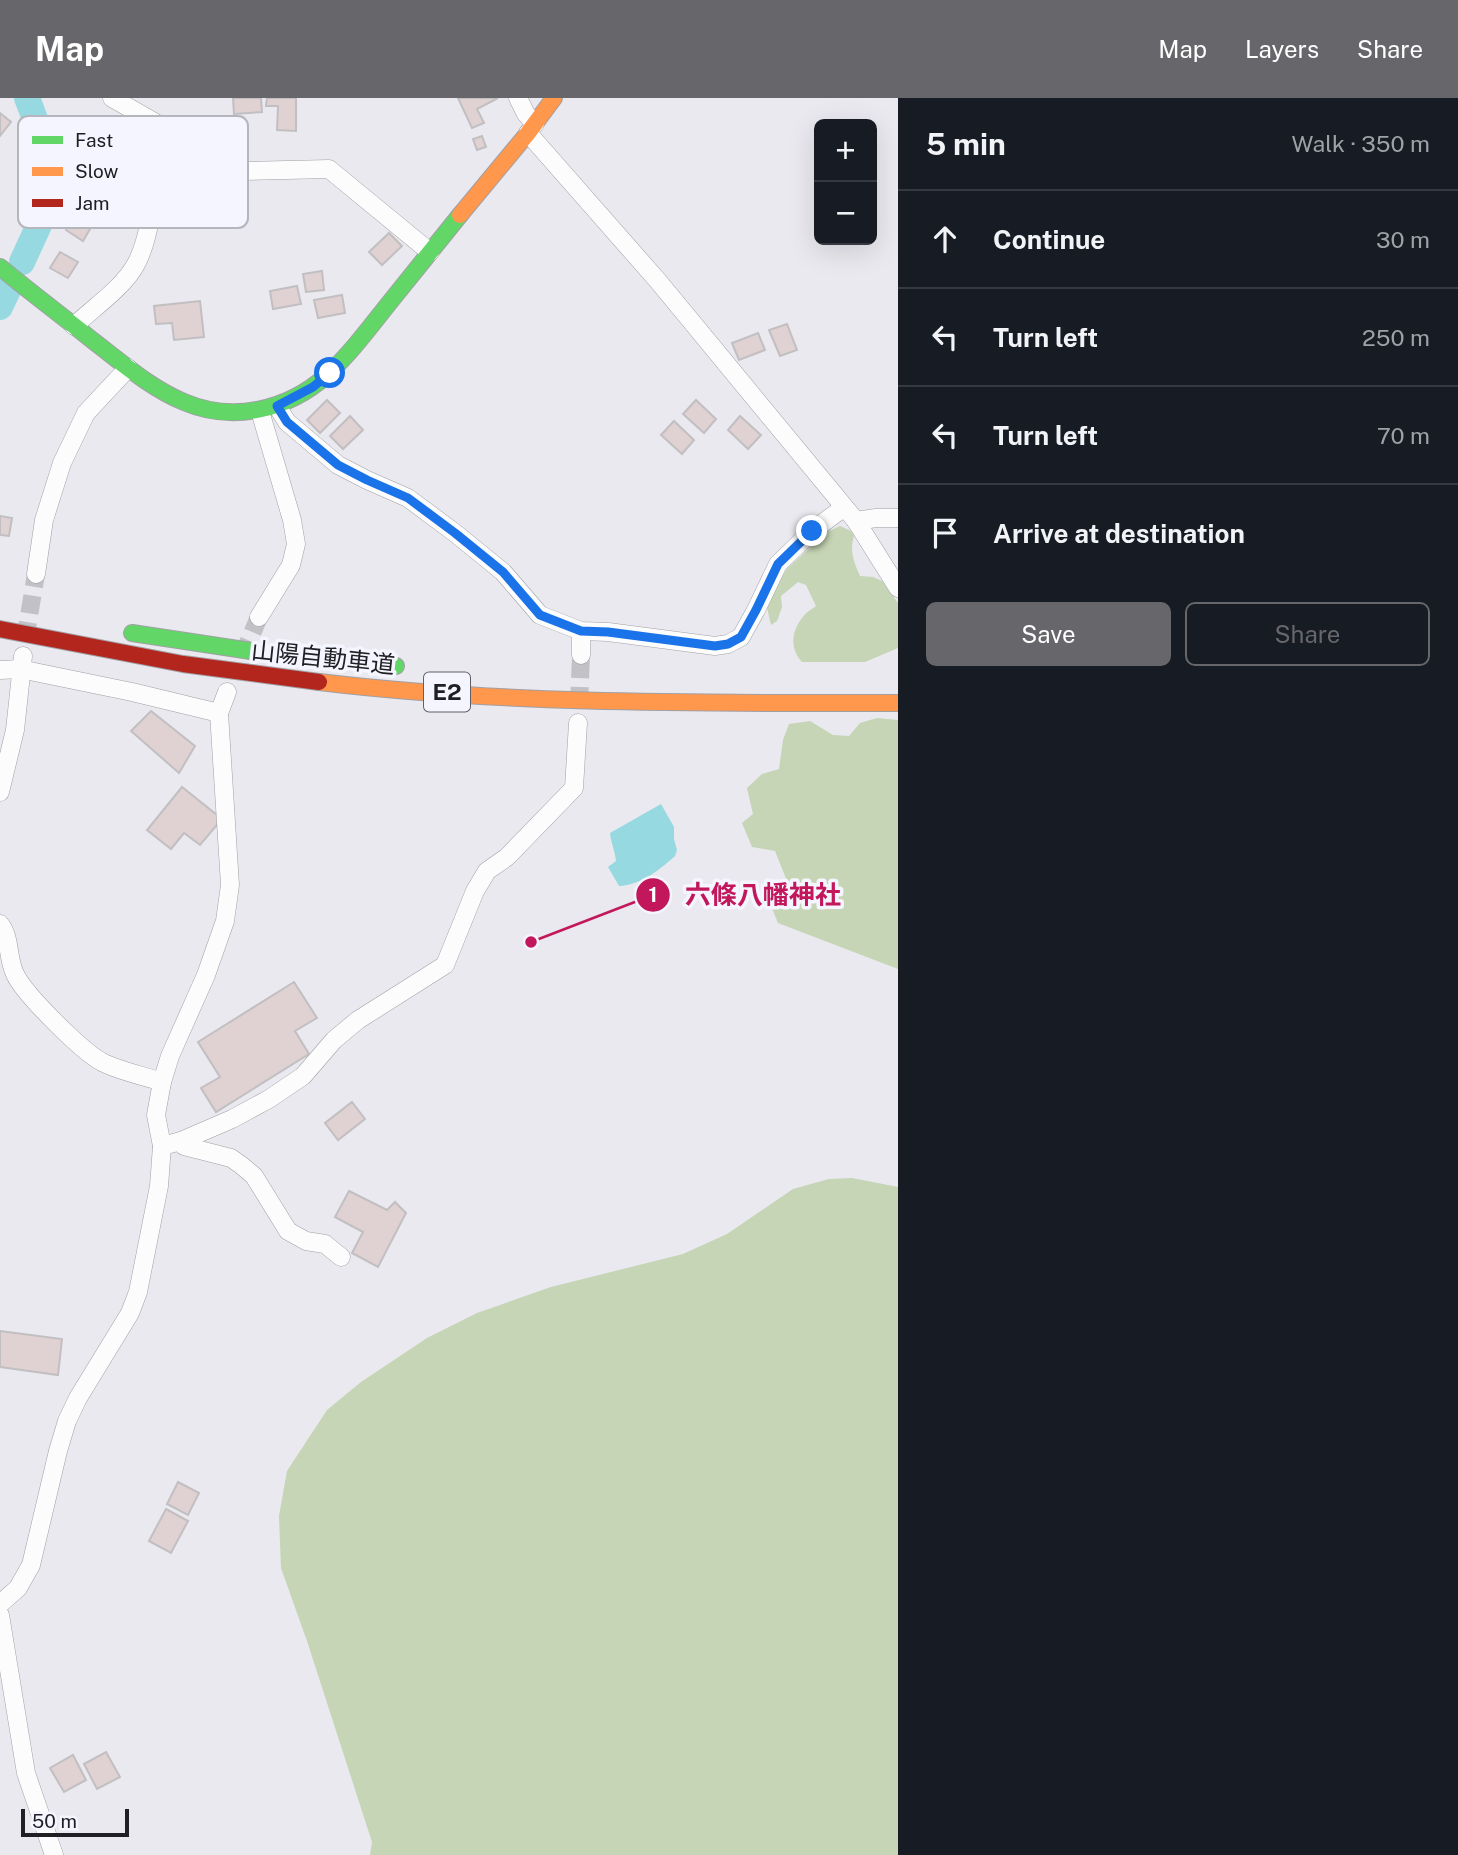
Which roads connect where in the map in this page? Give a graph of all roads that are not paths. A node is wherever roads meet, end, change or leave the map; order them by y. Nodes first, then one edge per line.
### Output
1 (112, 98) edge
2 (518, 98) edge
3 (554, 98) edge
4 (144, 116) edge
5 (531, 129) junction
6 (248, 171) edge
7 (147, 228) edge
8 (430, 252) junction
9 (0, 267) edge
10 (74, 326) junction
11 (128, 368) junction
12 (269, 408) junction
13 (850, 515) junction
14 (898, 518) edge
15 (36, 574) tunnel mouth
16 (898, 588) edge
17 (259, 617) tunnel mouth
18 (0, 630) edge
19 (119, 630) dead end
20 (581, 631) junction
21 (581, 655) tunnel mouth
22 (22, 662) junction
23 (417, 668) dead end
24 (0, 670) edge
25 (227, 692) dead end
26 (898, 703) edge
27 (219, 713) junction
28 (578, 723) tunnel mouth
29 (0, 792) edge
30 (0, 924) edge
31 (162, 1082) junction
32 (181, 1141) junction
33 (162, 1146) junction
34 (341, 1257) dead end
35 (0, 1604) edge
36 (0, 1615) edge
37 (54, 1855) edge

1 - 4 street
2 - 5 street
3 - 5 main road
5 - 8 main road
5 - 13 street
6 - 8 street
7 - 10 street
8 - 12 main road
9 - 10 main road
10 - 11 main road
11 - 12 main road
11 - 15 street
12 - 17 street
12 - 20 street
13 - 14 street
13 - 16 street
13 - 20 street
18 - 26 main road, 山陽自動車道 / E2
19 - 23 main road, 山陽自動車道 / E2
20 - 21 street
22 - 24 street
22 - 27 street
22 - 29 street
25 - 27 street
27 - 31 street
28 - 32 street
30 - 31 street
31 - 33 street
32 - 33 street
32 - 34 street
33 - 35 street
36 - 37 street

